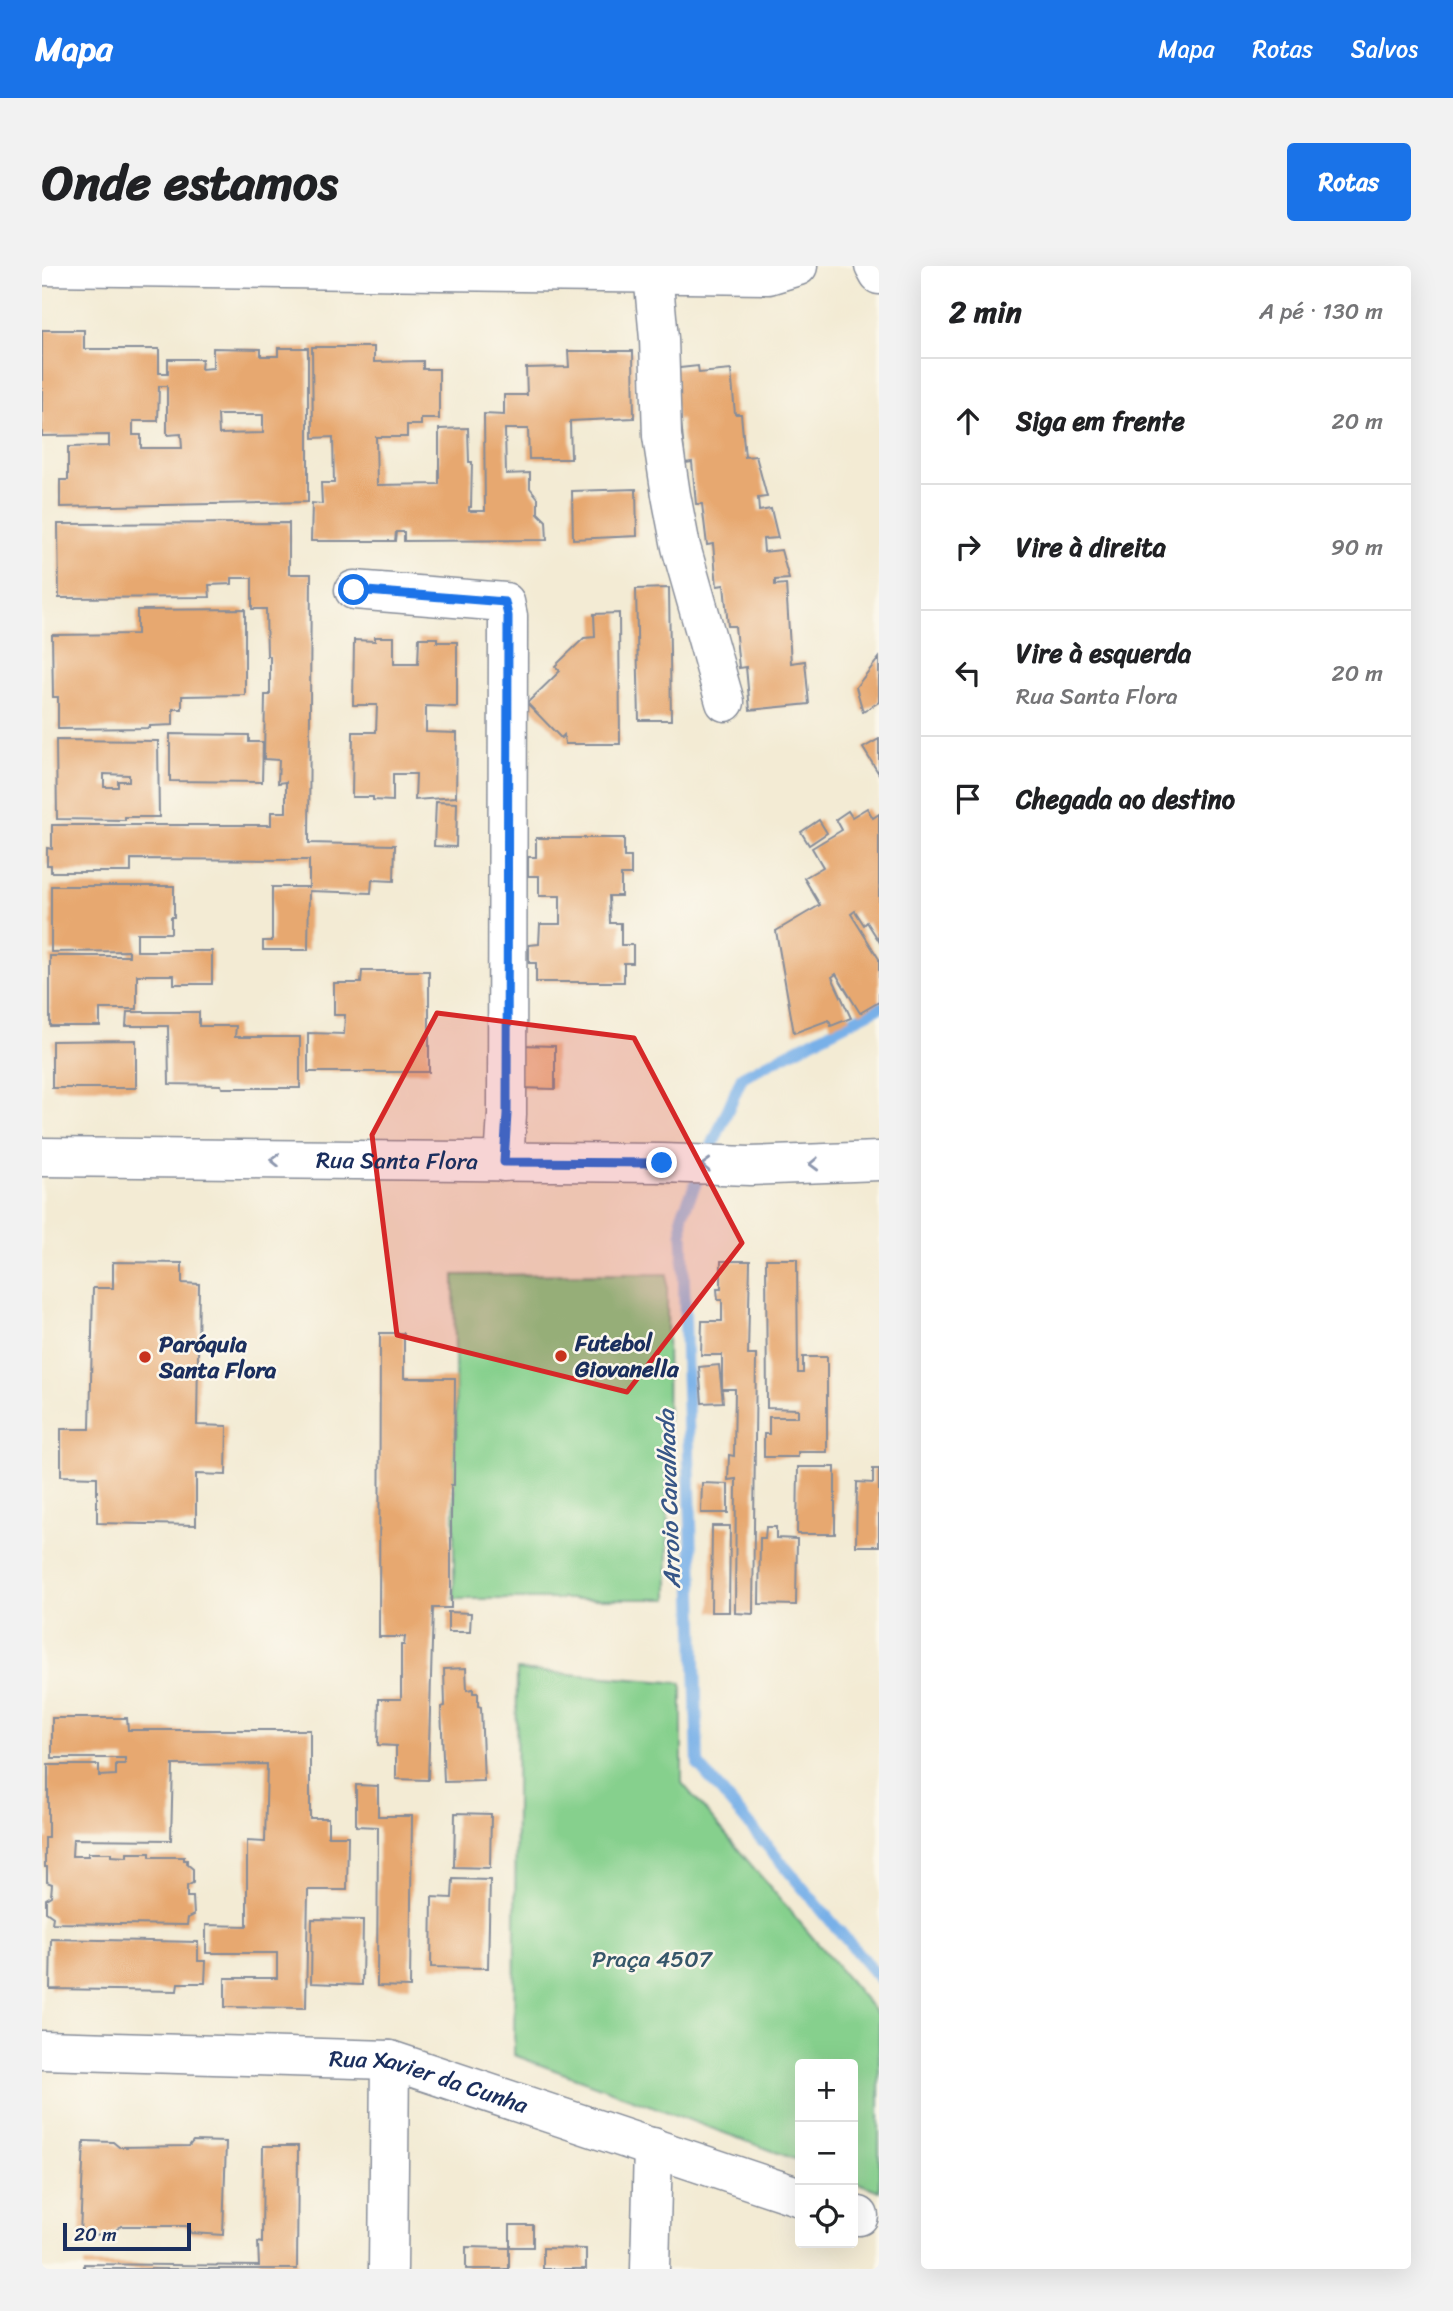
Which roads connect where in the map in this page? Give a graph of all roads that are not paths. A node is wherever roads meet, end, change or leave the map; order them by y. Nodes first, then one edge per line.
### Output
1 (798, 266) edge
2 (874, 266) edge
3 (42, 267) edge
4 (653, 273) junction
5 (879, 275) edge
6 (354, 590) dead end
7 (725, 702) dead end
8 (42, 1157) edge
9 (879, 1161) edge
10 (504, 1162) junction
11 (42, 2050) edge
12 (390, 2060) junction
13 (653, 2147) junction
14 (795, 2195) edge
15 (388, 2269) edge
16 (650, 2269) edge

1 - 4 street
2 - 5 street
3 - 4 street
4 - 7 street
6 - 10 street
10 -> 8 street, Rua Santa Flora
9 -> 10 street, Rua Santa Flora
11 - 12 street, Rua Xavier da Cunha
12 - 13 street, Rua Xavier da Cunha
12 - 15 street
13 - 14 street, Rua Xavier da Cunha
13 - 16 street

